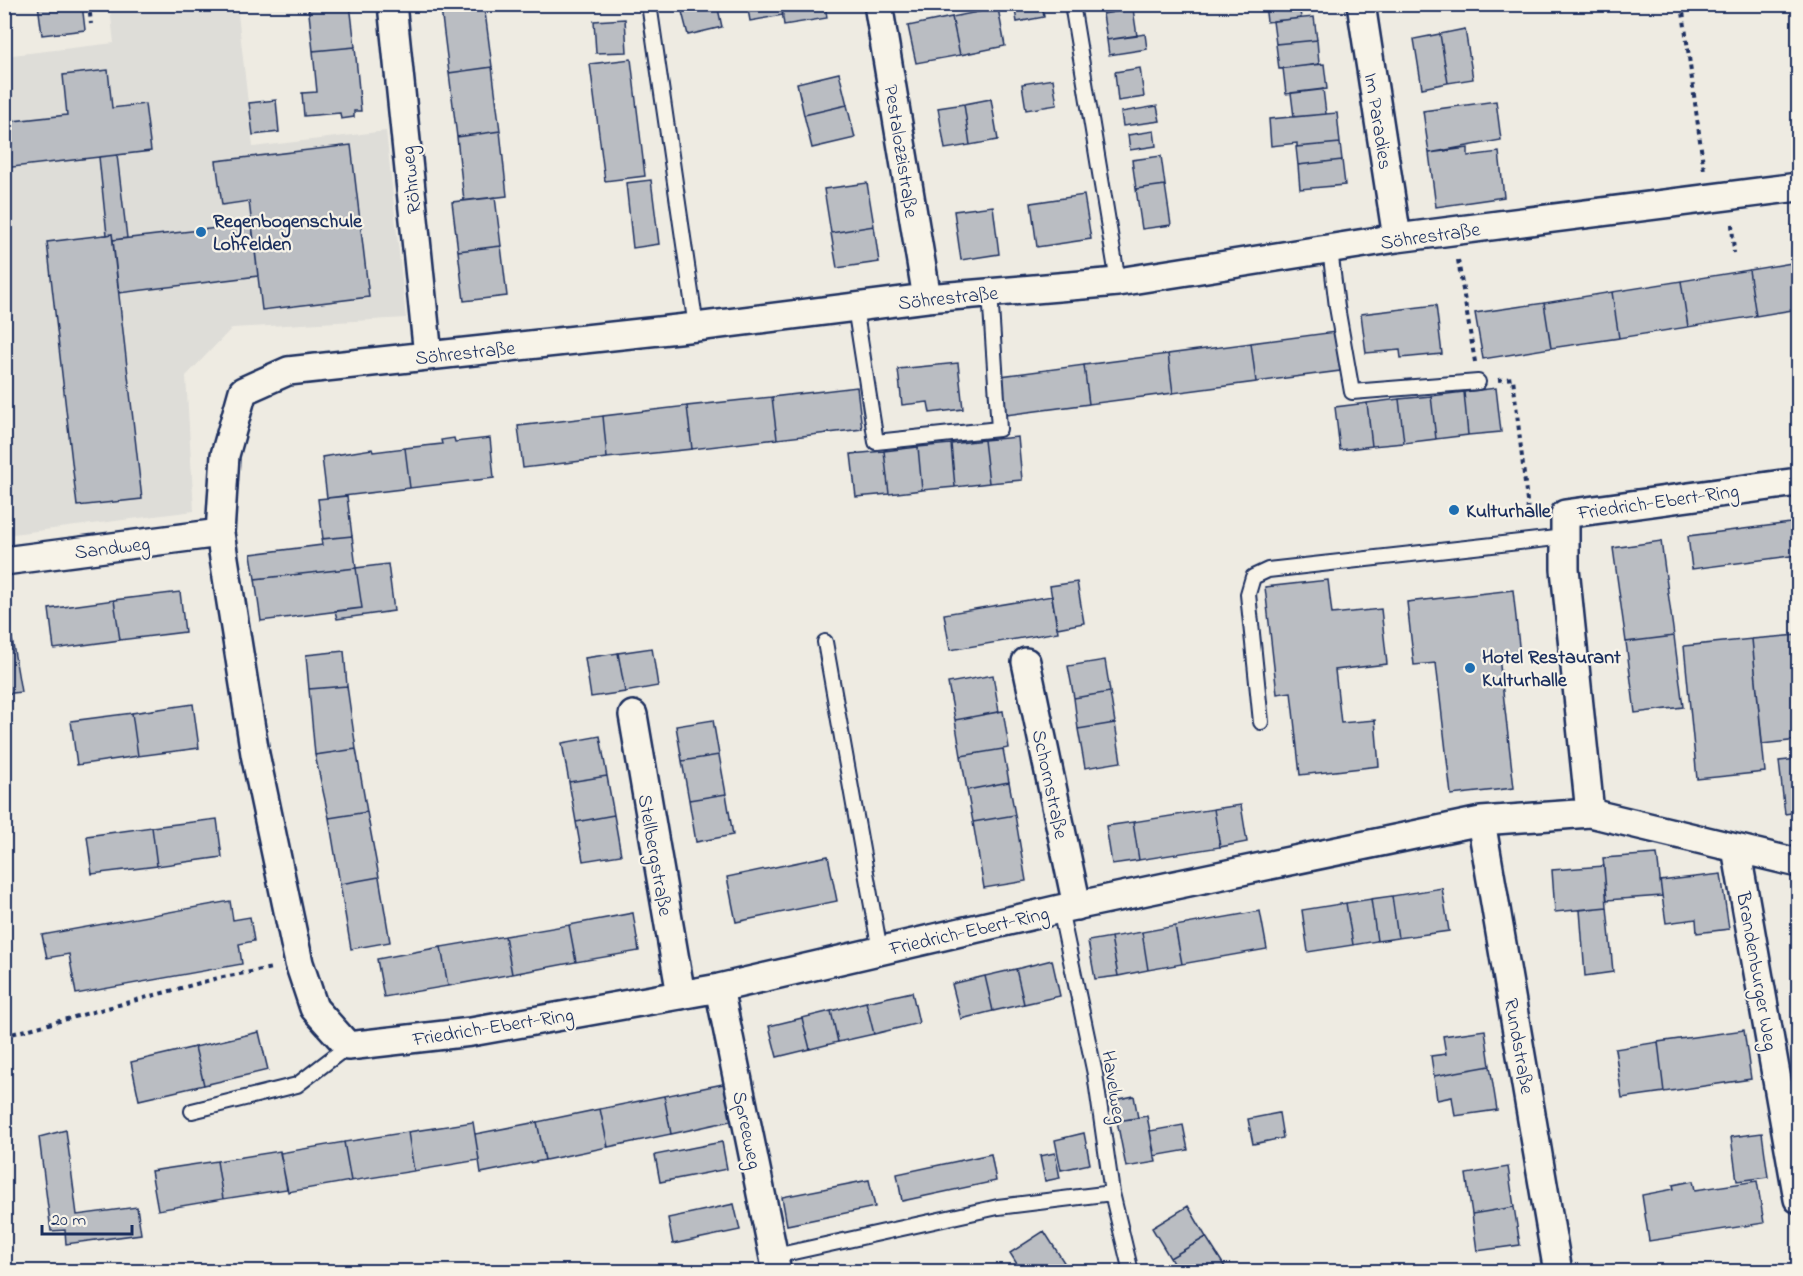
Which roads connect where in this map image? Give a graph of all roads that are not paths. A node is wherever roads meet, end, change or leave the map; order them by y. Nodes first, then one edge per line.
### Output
1 (392, 4) edge
2 (650, 4) edge
3 (878, 4) edge
4 (1072, 4) edge
5 (1361, 4) edge
6 (1798, 188) edge
7 (1397, 238) junction
8 (1330, 249) junction
9 (1118, 282) junction
10 (990, 292) junction
11 (927, 298) junction
12 (855, 307) junction
13 (696, 327) junction
14 (428, 356) junction
15 (1478, 382) dead end
16 (1798, 482) edge
17 (220, 533) junction
18 (1565, 537) junction
19 (4, 561) edge
20 (825, 642) dead end
21 (1026, 662) dead end
22 (633, 715) dead end
23 (1261, 723) dead end
24 (1590, 813) junction
25 (1481, 821) junction
26 (1736, 848) junction
27 (1798, 863) edge
28 (1069, 908) junction
29 (880, 951) junction
30 (719, 988) junction
31 (681, 995) junction
32 (348, 1046) junction
33 (192, 1111) dead end
34 (1792, 1118) edge
35 (1112, 1194) junction
36 (1798, 1199) edge
37 (776, 1264) edge
38 (1131, 1272) edge
39 (1558, 1272) edge

1 - 14 street, Röhrweg
2 - 13 lane
3 - 11 street, Pestalozzistraße
4 - 9 lane
5 - 7 street, Im Paradies
6 - 7 street, Söhrestraße
7 - 8 street, Söhrestraße
8 - 9 street, Söhrestraße
8 - 15 lane
9 - 10 street, Söhrestraße
10 - 11 street, Söhrestraße
10 - 12 lane
11 - 12 street, Söhrestraße
12 - 13 street, Söhrestraße
13 - 14 street, Söhrestraße
14 - 17 street, Söhrestraße
16 - 18 street, Friedrich-Ebert-Ring
17 - 19 street, Sandweg
17 - 32 street
18 - 23 lane
18 - 24 street, Friedrich-Ebert-Ring
20 - 29 lane
21 - 28 street, Schornstraße
22 - 31 street, Stellbergstraße
24 - 25 street, Friedrich-Ebert-Ring
24 - 26 street, Friedrich-Ebert-Ring
25 - 28 street, Friedrich-Ebert-Ring
25 - 39 street, Rundstraße
26 - 27 street, Friedrich-Ebert-Ring
26 - 34 street, Brandenburger Weg
28 - 29 street, Friedrich-Ebert-Ring
28 - 35 lane, Havelweg
29 - 30 street, Friedrich-Ebert-Ring
30 - 31 street, Friedrich-Ebert-Ring
30 - 37 street, Spreeweg
31 - 32 street, Friedrich-Ebert-Ring
32 - 33 lane
34 - 36 street, Brandenburger Weg
35 - 37 lane
35 - 38 lane, Havelweg

